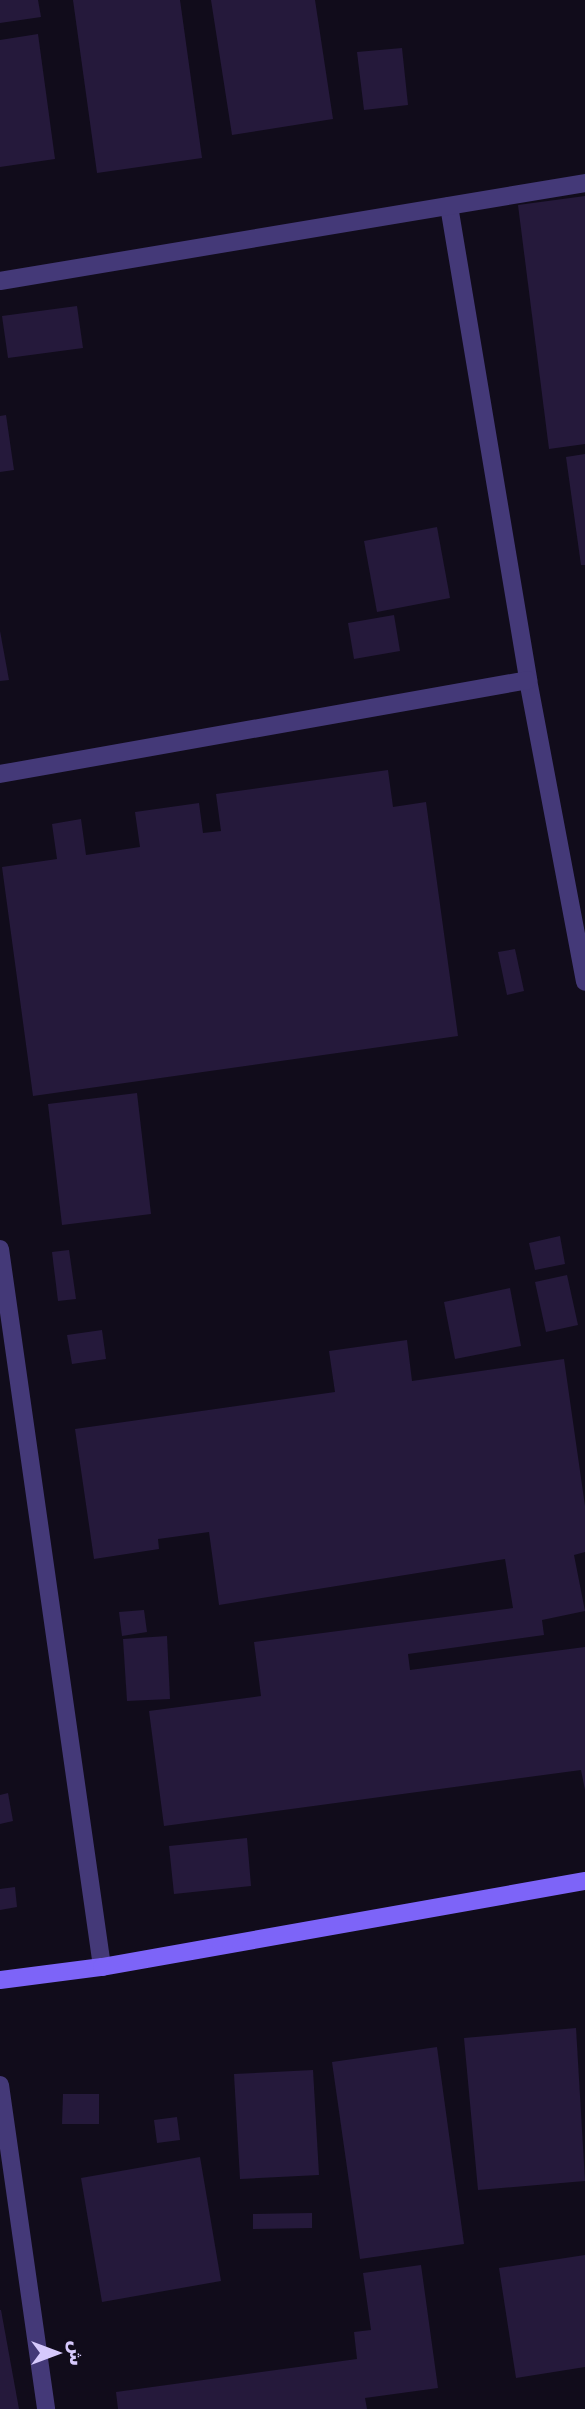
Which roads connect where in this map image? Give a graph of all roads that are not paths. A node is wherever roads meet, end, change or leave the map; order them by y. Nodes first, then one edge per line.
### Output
1 (585, 183) edge
2 (449, 206) junction
3 (0, 281) edge
4 (528, 680) junction
5 (0, 774) edge
6 (585, 982) edge
7 (0, 1249) edge
8 (585, 1881) edge
9 (102, 1967) junction
10 (0, 1980) edge
11 (0, 2085) edge
12 (46, 2409) edge

1 - 2 street
2 - 3 street
2 - 4 street
4 - 5 street
4 - 6 street
7 - 9 street
8 - 9 street
9 - 10 street
11 - 12 street

